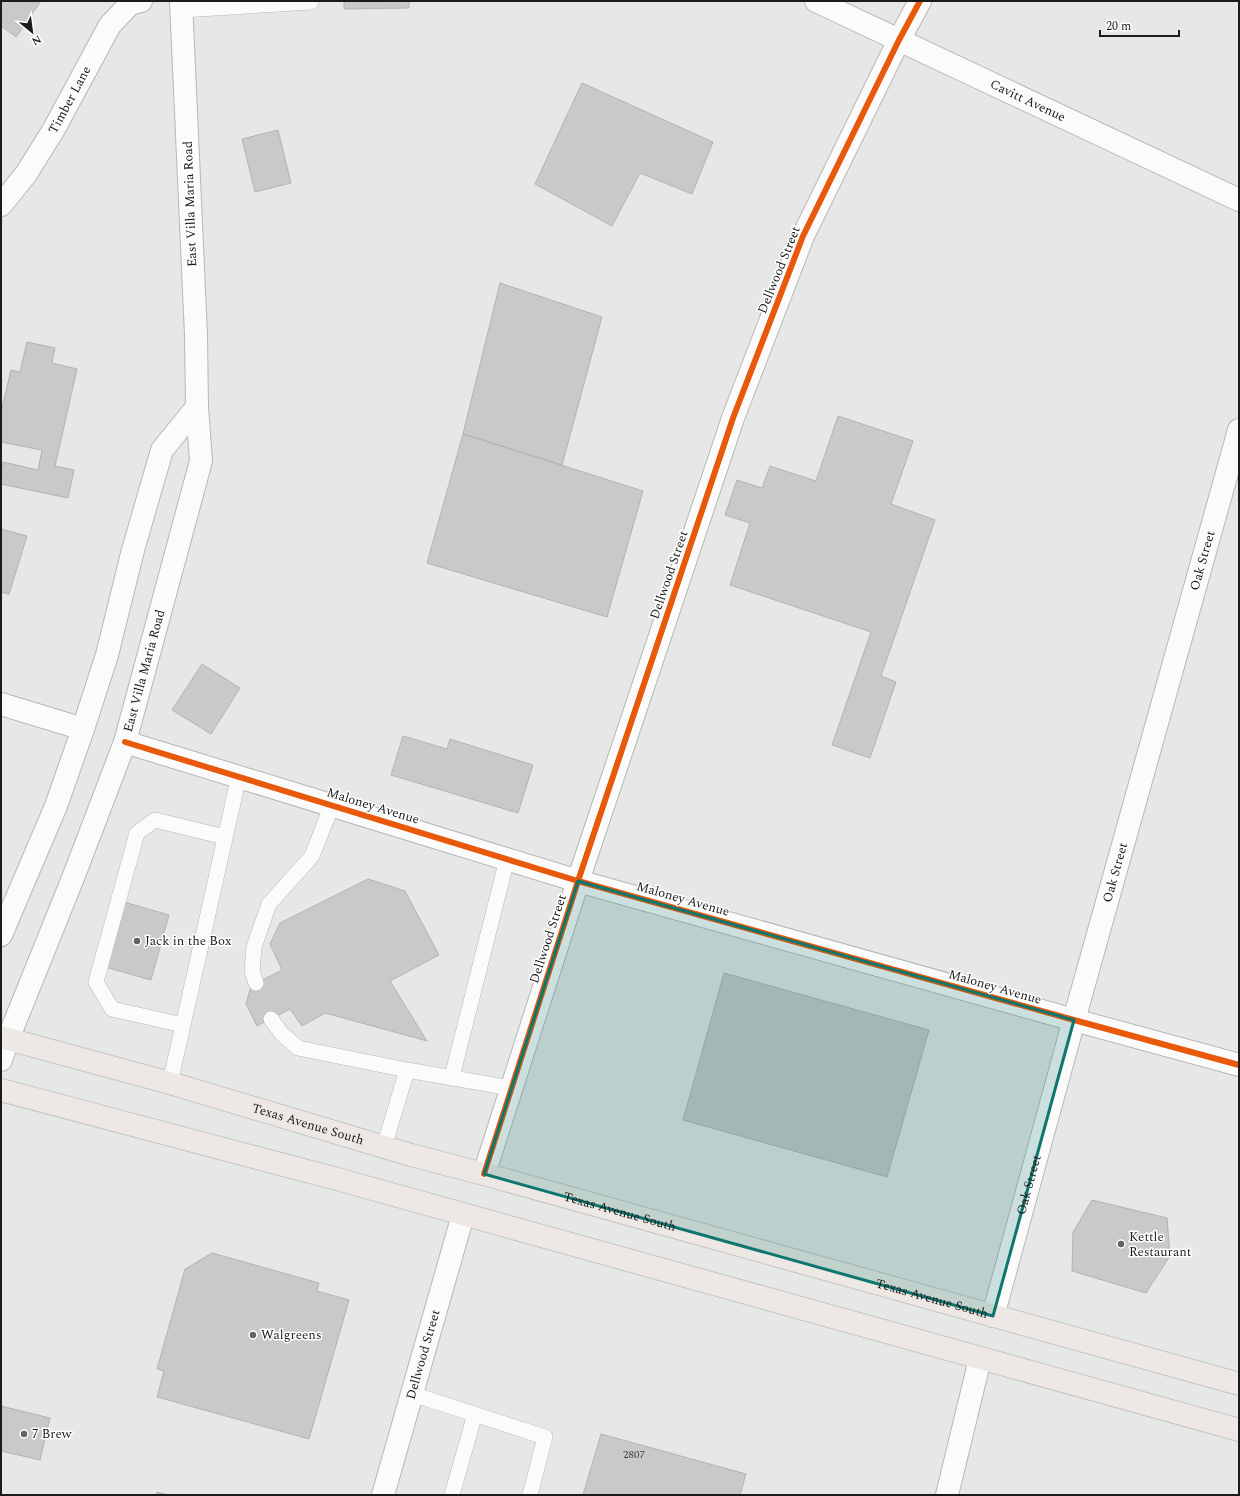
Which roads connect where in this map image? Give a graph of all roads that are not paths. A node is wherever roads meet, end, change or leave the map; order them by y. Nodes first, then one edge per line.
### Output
1 (141, 1) edge
2 (311, 1) edge
3 (816, 1) edge
4 (920, 1) edge
5 (247, 3) edge
6 (182, 6) edge
7 (899, 40) junction
8 (1239, 200) edge
9 (1, 205) edge
10 (197, 407) junction
11 (1239, 430) edge
12 (1, 704) edge
13 (83, 729) junction
14 (125, 742) junction
15 (239, 776) junction
16 (332, 805) junction
17 (226, 837) junction
18 (506, 859) junction
19 (578, 881) junction
20 (1, 935) edge
21 (256, 983) dead end
22 (271, 1019) dead end
23 (1074, 1020) junction
24 (183, 1025) junction
25 (4, 1038) edge
26 (1, 1060) edge
27 (1239, 1065) edge
28 (407, 1070) junction
29 (452, 1077) junction
30 (170, 1083) junction
31 (511, 1088) junction
32 (1, 1090) edge
33 (384, 1147) junction
34 (484, 1174) junction
35 (463, 1215) junction
36 (993, 1316) junction
37 (980, 1359) junction
38 (1239, 1384) edge
39 (412, 1394) junction
40 (475, 1414) junction
41 (1239, 1430) edge
42 (383, 1495) edge
43 (452, 1495) edge
44 (530, 1495) edge
45 (947, 1495) edge

1 - 9 street, Timber Lane
2 - 5 lane
3 - 7 street, Cavitt Avenue
4 - 7 street, Dellwood Street
5 - 6 lane
6 - 10 street, East Villa Maria Road
7 - 8 street, Cavitt Avenue
7 - 19 street, Dellwood Street
10 - 13 street
10 - 14 street, East Villa Maria Road
11 - 23 street, Oak Street
12 - 13 street
13 - 20 street
14 - 15 street, Maloney Avenue
14 - 25 street, East Villa Maria Road
15 - 16 street, Maloney Avenue
15 - 17 lane
16 - 18 street, Maloney Avenue
16 - 21 lane
17 - 24 lane
17 - 24 lane
18 - 19 street, Maloney Avenue
18 - 29 lane
19 - 23 street, Maloney Avenue
19 - 31 street, Dellwood Street
22 - 28 lane
23 - 27 street, Maloney Avenue
23 - 36 street, Oak Street
24 - 30 lane
25 - 26 street, East Villa Maria Road
25 - 30 main road, Texas Avenue South
28 - 29 lane
28 - 33 lane
29 - 31 lane
30 - 33 main road, Texas Avenue South
31 - 34 street, Dellwood Street
32 - 35 main road
33 - 34 main road, Texas Avenue South
34 - 36 main road, Texas Avenue South
35 - 37 main road
35 - 39 street, Dellwood Street
36 - 38 main road, Texas Avenue South
37 - 41 main road
37 - 45 street
39 - 40 lane
39 - 42 street, Dellwood Street
40 - 43 lane
40 - 44 lane

